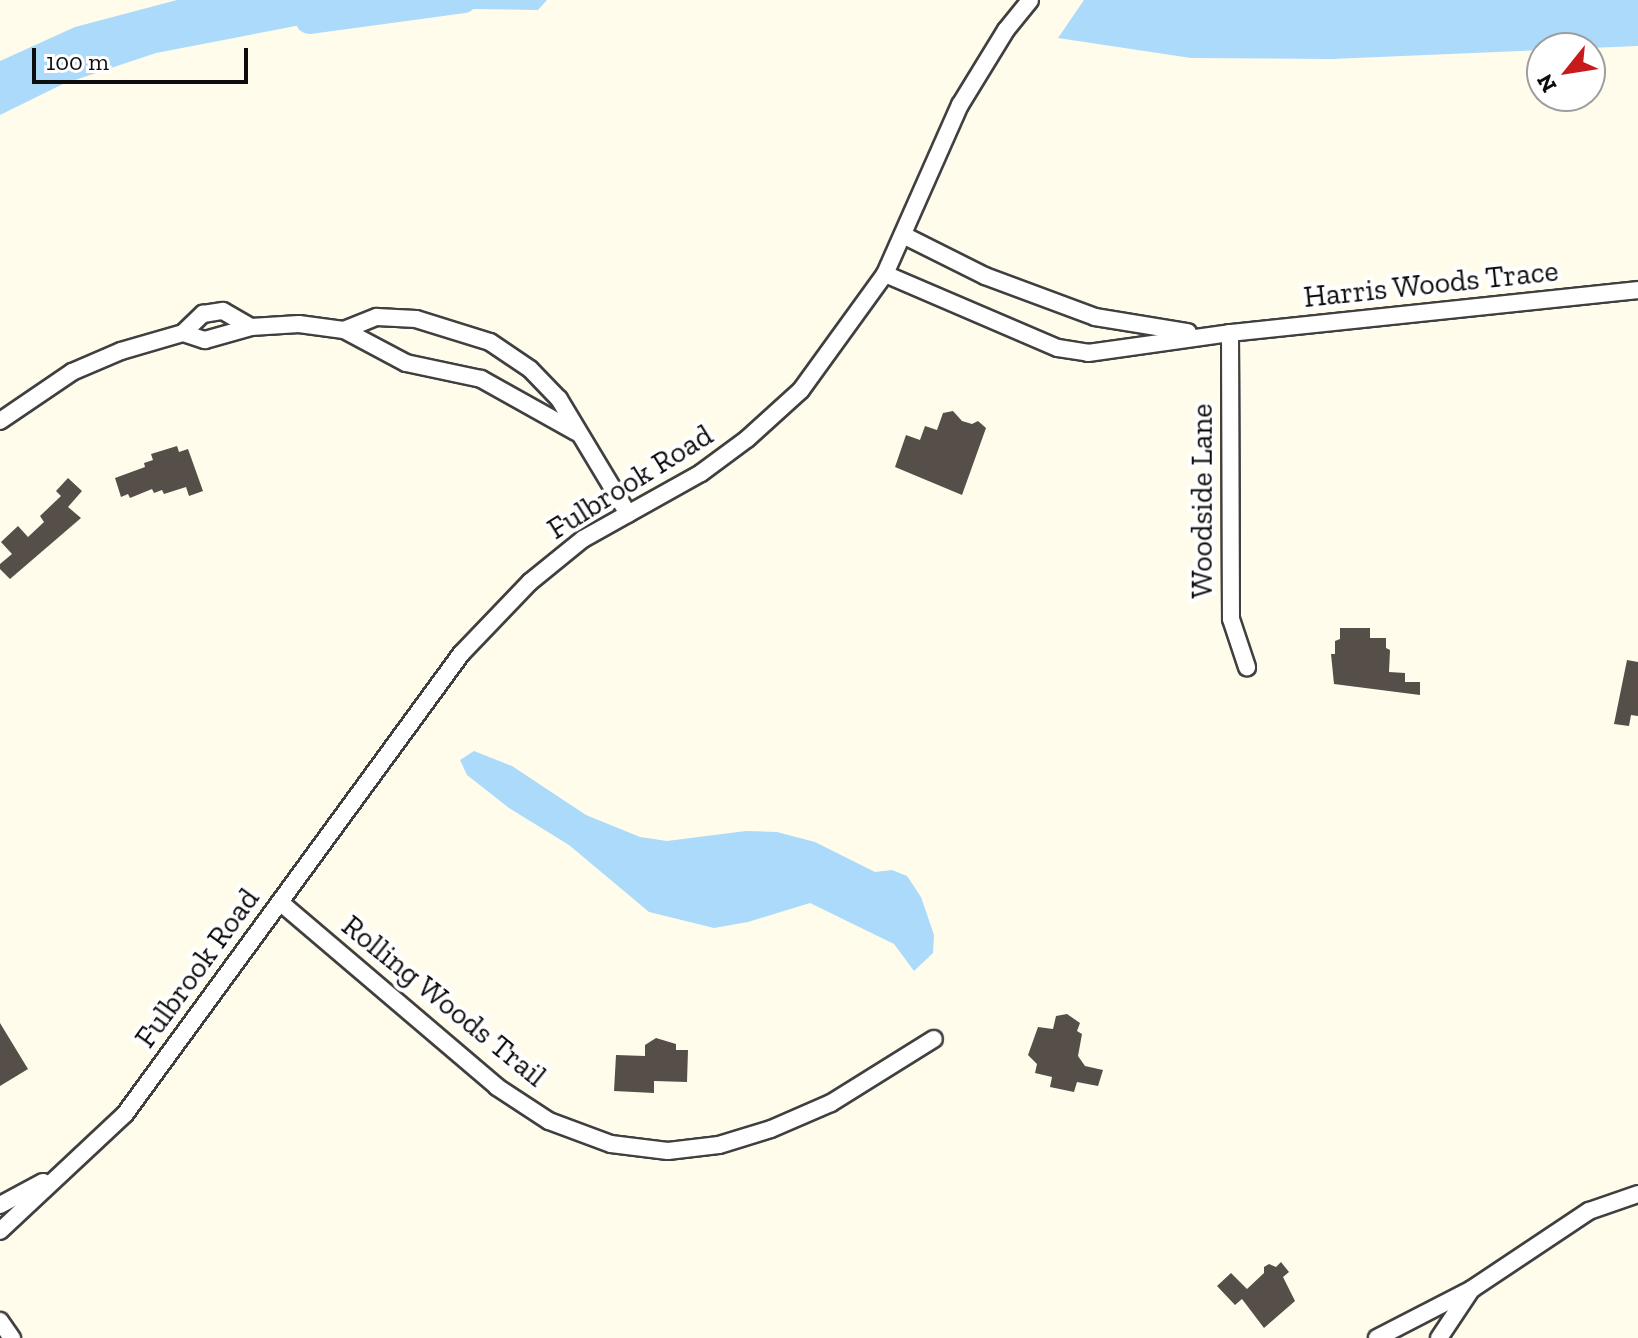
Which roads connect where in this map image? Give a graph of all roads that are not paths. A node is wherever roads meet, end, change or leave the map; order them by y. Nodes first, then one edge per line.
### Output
1 (1030, 0) edge
2 (903, 235) junction
3 (885, 274) junction
4 (1638, 290) edge
5 (251, 327) junction
6 (344, 330) junction
7 (183, 333) junction
8 (1230, 333) junction
9 (0, 421) edge
10 (576, 432) junction
11 (628, 514) junction
12 (1247, 667) dead end
13 (280, 902) junction
14 (934, 1039) dead end
15 (66, 1170) junction
16 (1638, 1194) edge
17 (0, 1205) edge
18 (0, 1231) edge
19 (1472, 1289) junction
20 (0, 1321) edge
21 (12, 1338) edge
22 (1377, 1338) edge
23 (1439, 1338) edge

1 - 2 street, Fulbrook Road
2 - 3 street, Fulbrook Road
2 - 8 street, Harris Woods Trace
3 - 8 street, Harris Woods Trace
3 - 11 street, Fulbrook Road
4 - 8 street, Harris Woods Trace
5 - 6 street
5 - 7 street
5 - 7 street
6 - 10 street
6 - 10 street
7 - 9 street
8 - 12 street, Woodside Lane
10 - 11 street
11 - 13 street, Fulbrook Road
13 - 14 street, Rolling Woods Trail
13 - 15 street, Fulbrook Road
15 - 17 street, Fulbrook Road
15 - 18 street, Fulbrook Road
16 - 19 street
19 - 22 street
19 - 23 street
20 - 21 street

